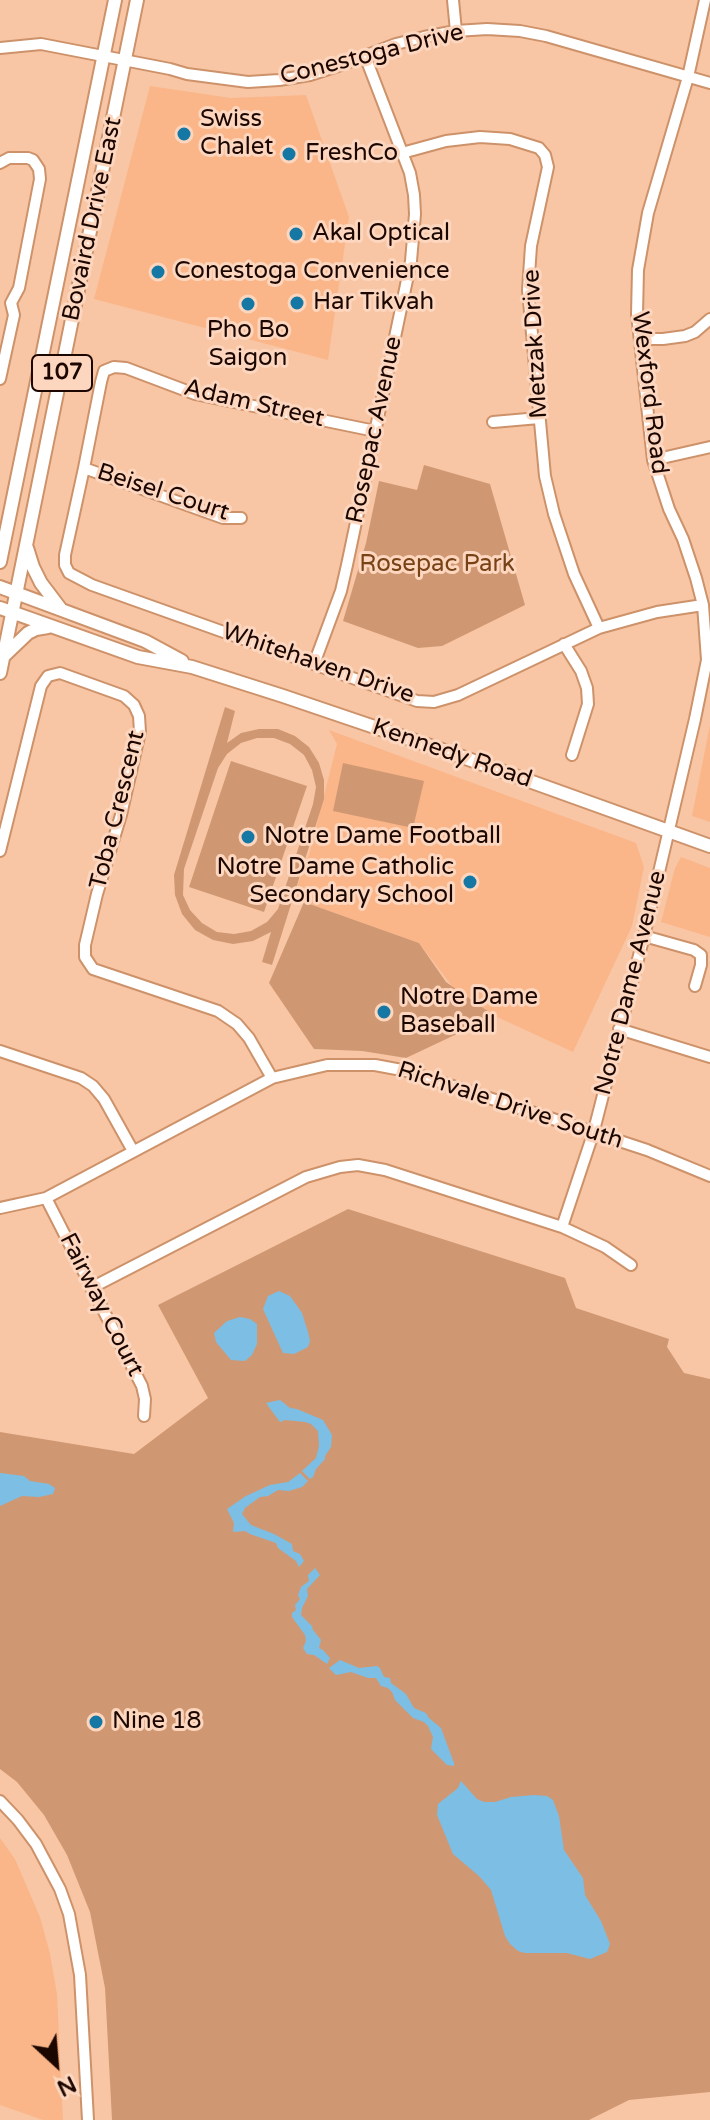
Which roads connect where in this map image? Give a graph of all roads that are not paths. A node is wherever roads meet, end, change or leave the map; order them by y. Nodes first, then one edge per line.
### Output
1 (115, 0) edge
2 (137, 0) edge
3 (453, 0) edge
4 (705, 0) edge
5 (456, 31) junction
6 (0, 48) edge
7 (104, 56) junction
8 (365, 56) junction
9 (125, 60) junction
10 (688, 77) junction
11 (710, 83) edge
12 (402, 153) junction
13 (0, 163) edge
14 (0, 299) edge
15 (11, 303) junction
16 (710, 319) edge
17 (640, 339) junction
18 (0, 379) edge
19 (539, 418) junction
20 (493, 422) dead end
21 (375, 431) junction
22 (710, 447) edge
23 (653, 460) junction
24 (84, 468) junction
25 (241, 518) dead end
26 (7, 528) junction
27 (0, 543) edge
28 (27, 547) junction
29 (0, 562) edge
30 (69, 573) joint
31 (0, 587) edge
32 (17, 593) junction
33 (703, 605) junction
34 (6, 611) edge
35 (62, 611) junction
36 (52, 626) junction
37 (599, 628) junction
38 (564, 644) junction
39 (3, 657) junction
40 (314, 664) junction
41 (192, 667) junction
42 (0, 673) edge
43 (572, 755) dead end
44 (670, 831) junction
45 (710, 846) edge
46 (0, 851) edge
47 (644, 936) junction
48 (695, 986) dead end
49 (619, 1029) junction
50 (0, 1051) edge
51 (710, 1057) edge
52 (272, 1078) junction
53 (593, 1134) junction
54 (133, 1151) junction
55 (710, 1176) edge
56 (46, 1198) junction
57 (0, 1208) edge
58 (562, 1227) junction
59 (631, 1265) dead end
60 (91, 1288) junction
61 (144, 1416) dead end
62 (0, 1801) edge
63 (88, 2120) edge

1 - 7 main road, Bovaird Drive East / 107
2 - 9 main road, Bovaird Drive East / 107
3 - 5 street
4 - 10 street, Wexford Road
5 - 8 street, Conestoga Drive
5 - 10 street, Conestoga Drive
6 - 7 street, Conestoga Drive
7 - 9 street, Conestoga Drive
7 - 26 main road, Bovaird Drive East / 107
8 - 9 street, Conestoga Drive
8 - 12 street, Rosepac Avenue
9 - 28 main road, Bovaird Drive East / 107
10 - 11 street, Conestoga Drive
10 - 17 street, Wexford Road
12 - 19 street, Metzak Drive
12 - 21 street, Rosepac Avenue
13 - 15 street
14 - 15 street
15 - 18 street
16 - 17 street
17 - 23 street, Wexford Road
19 - 20 street
19 - 37 street, Metzak Drive
21 - 24 street, Adam Street
21 - 40 street, Rosepac Avenue
22 - 23 street
23 - 33 street, Wexford Road
24 - 25 street, Beisel Court
24 - 30 street, Adam Street
26 - 27 main road
26 - 29 main road, Bovaird Drive East / 107
28 - 32 main road, Bovaird Drive East / 107
28 - 35 main road
30 - 40 street, Whitehaven Drive
31 - 32 main road
32 - 34 main road, Bovaird Drive East / 107
32 - 35 main road
33 - 37 street, Whitehaven Drive
33 - 44 street, Wexford Road
34 - 36 main road
34 - 39 main road, Bovaird Drive East / 107
35 - 41 main road
36 - 39 main road
36 - 41 main road
37 - 38 street, Whitehaven Drive
38 - 40 street, Whitehaven Drive
38 - 43 street
39 - 42 main road, Bovaird Drive East / 107
41 - 44 main road, Kennedy Road
44 - 45 main road, Kennedy Road
44 - 47 street, Notre Dame Avenue
46 - 52 street, Toba Crescent
47 - 48 street
47 - 49 street, Notre Dame Avenue
49 - 51 street
49 - 53 street, Notre Dame Avenue
50 - 54 street
52 - 53 street, Richvale Drive South
52 - 54 street, Richvale Drive South
53 - 55 street, Richvale Drive South
53 - 58 street, Notre Dame Avenue
54 - 56 street, Richvale Drive South
56 - 57 street, Richvale Drive South
56 - 60 street, Fairway Court
58 - 59 street
58 - 60 street
60 - 61 street, Fairway Court
62 - 63 street

